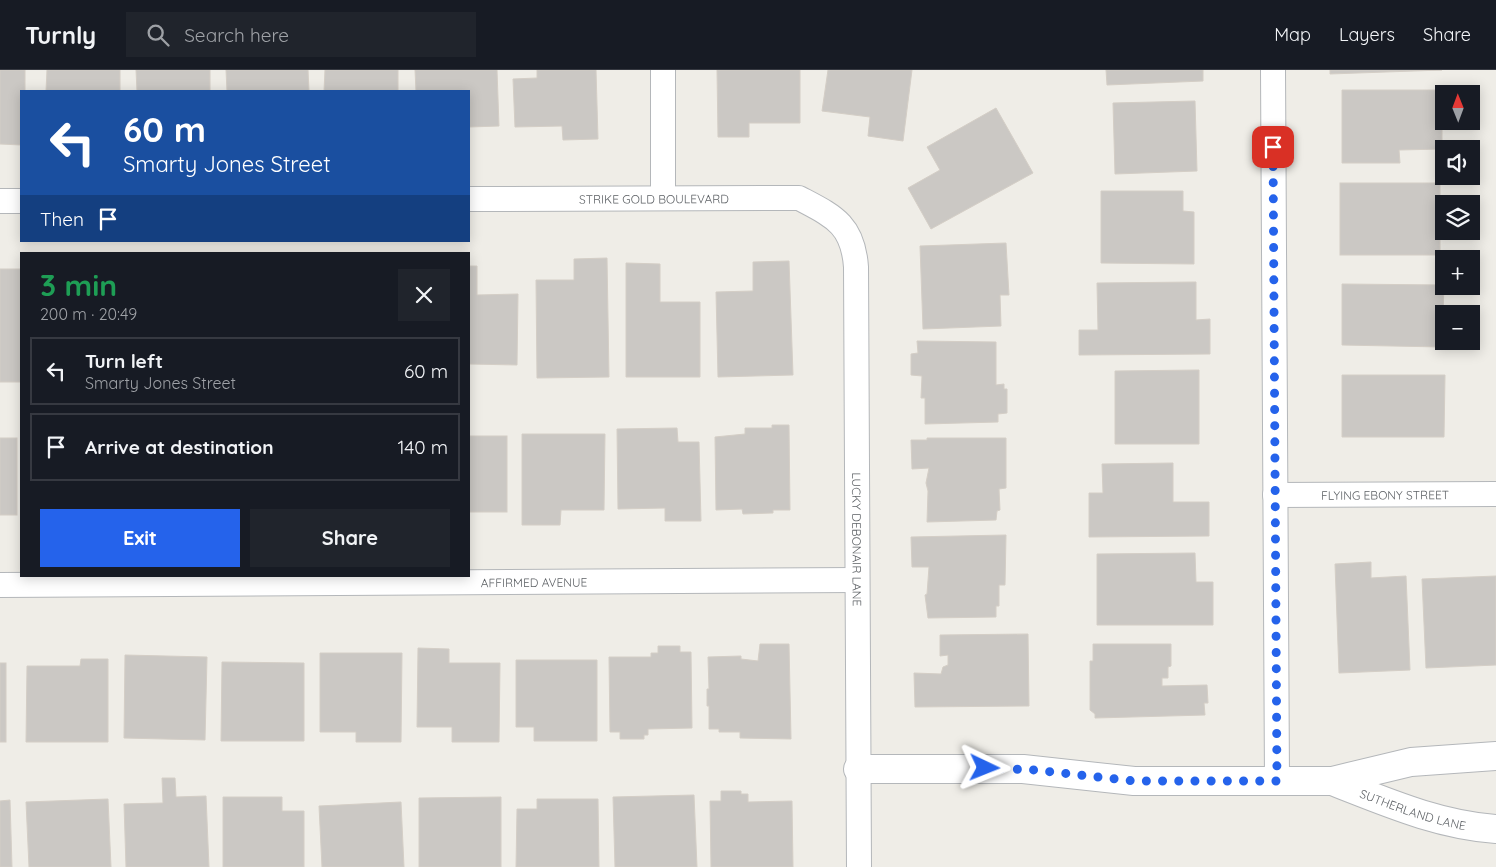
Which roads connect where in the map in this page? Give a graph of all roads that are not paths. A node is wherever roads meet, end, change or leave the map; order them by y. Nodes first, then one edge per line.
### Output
1 (662, 70) edge
2 (1273, 70) edge
3 (663, 198) junction
4 (470, 199) edge
5 (0, 201) edge
6 (20, 201) edge
7 (834, 216) joint
8 (1496, 494) edge
9 (1275, 495) junction
10 (857, 580) junction
11 (0, 585) edge
12 (1496, 756) edge
13 (858, 769) junction
14 (1277, 781) junction
15 (1332, 781) junction
16 (1496, 829) edge
17 (858, 867) edge

1 - 3 street
2 - 9 street
3 - 4 street, STRIKE GOLD BOULEVARD
3 - 7 street, STRIKE GOLD BOULEVARD
5 - 6 street
7 - 10 street, LUCKY DEBONAIR LANE
8 - 9 street, FLYING EBONY STREET
9 - 14 street
10 - 11 street, AFFIRMED AVENUE
10 - 13 street, LUCKY DEBONAIR LANE
12 - 15 street, SUTHERLAND LANE
13 - 14 street, SUTHERLAND LANE
13 - 17 street, LUCKY DEBONAIR LANE
14 - 15 street, SUTHERLAND LANE
15 - 16 street, SUTHERLAND LANE

